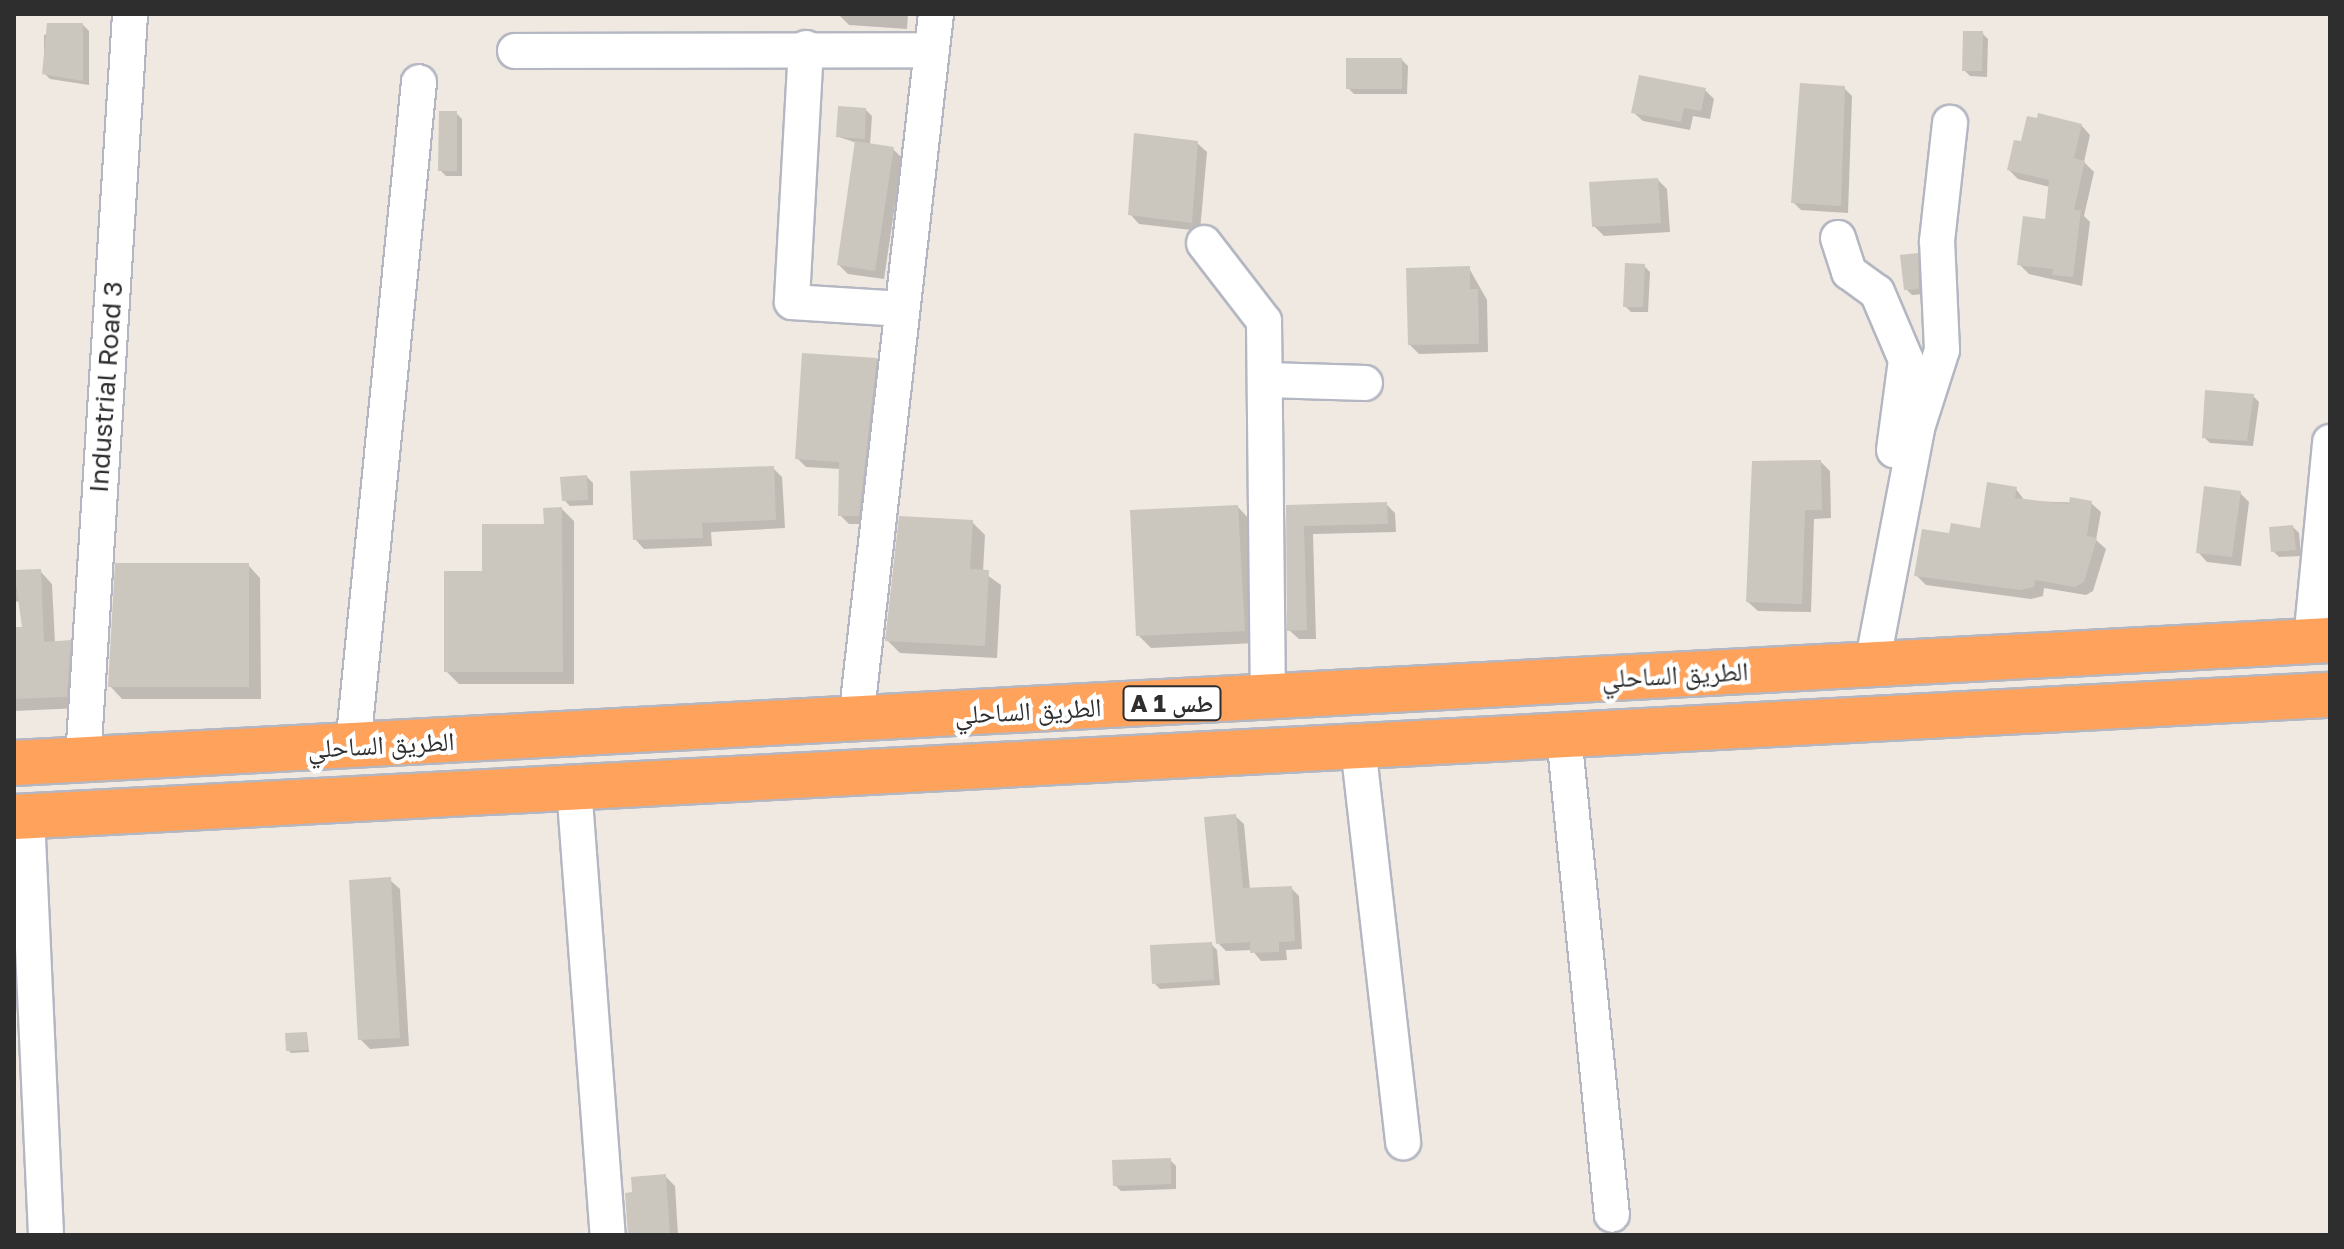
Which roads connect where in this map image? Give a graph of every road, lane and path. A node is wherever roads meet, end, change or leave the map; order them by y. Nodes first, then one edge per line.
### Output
1 (130, 14) edge
2 (936, 14) edge
3 (806, 48) junction
4 (932, 50) junction
5 (515, 51) dead end
6 (419, 82) dead end
7 (1950, 123) dead end
8 (1838, 238) dead end
9 (1204, 243) dead end
10 (902, 309) junction
11 (1268, 380) junction
12 (1365, 383) dead end
13 (2330, 442) edge
14 (1883, 600) junction
15 (2321, 640) edge
16 (1872, 665) junction
17 (2330, 695) edge
18 (1268, 698) junction
19 (856, 720) junction
20 (1564, 735) junction
21 (353, 746) junction
22 (1358, 746) junction
23 (83, 760) junction
24 (14, 763) edge
25 (574, 787) junction
26 (20, 816) edge
27 (1403, 1142) dead end
28 (1612, 1215) dead end
29 (46, 1235) edge
30 (608, 1235) edge

1 - 23 street, Industrial Road 3
2 - 4 street
3 - 4 street
3 - 5 street
3 - 10 street
4 - 10 street
6 - 21 street
7 - 14 street
8 - 14 street
9 - 11 street
10 - 19 street
11 - 12 street
11 - 18 street
13 - 15 street
14 - 16 street
15 - 16 highway, الطريق الساحلي / A 1 طس
16 - 18 highway, الطريق الساحلي / A 1 طس
17 - 20 highway, الطريق الساحلي / A 1 طس
18 - 19 highway, الطريق الساحلي / A 1 طس
19 - 21 highway, الطريق الساحلي / A 1 طس
20 - 22 highway, الطريق الساحلي / A 1 طس
20 - 28 street
21 - 23 highway, الطريق الساحلي / A 1 طس
22 - 25 highway, الطريق الساحلي / A 1 طس
22 - 27 street
23 - 24 highway, الطريق الساحلي / A 1 طس
25 - 26 highway, الطريق الساحلي / A 1 طس
25 - 30 street
26 - 29 street

